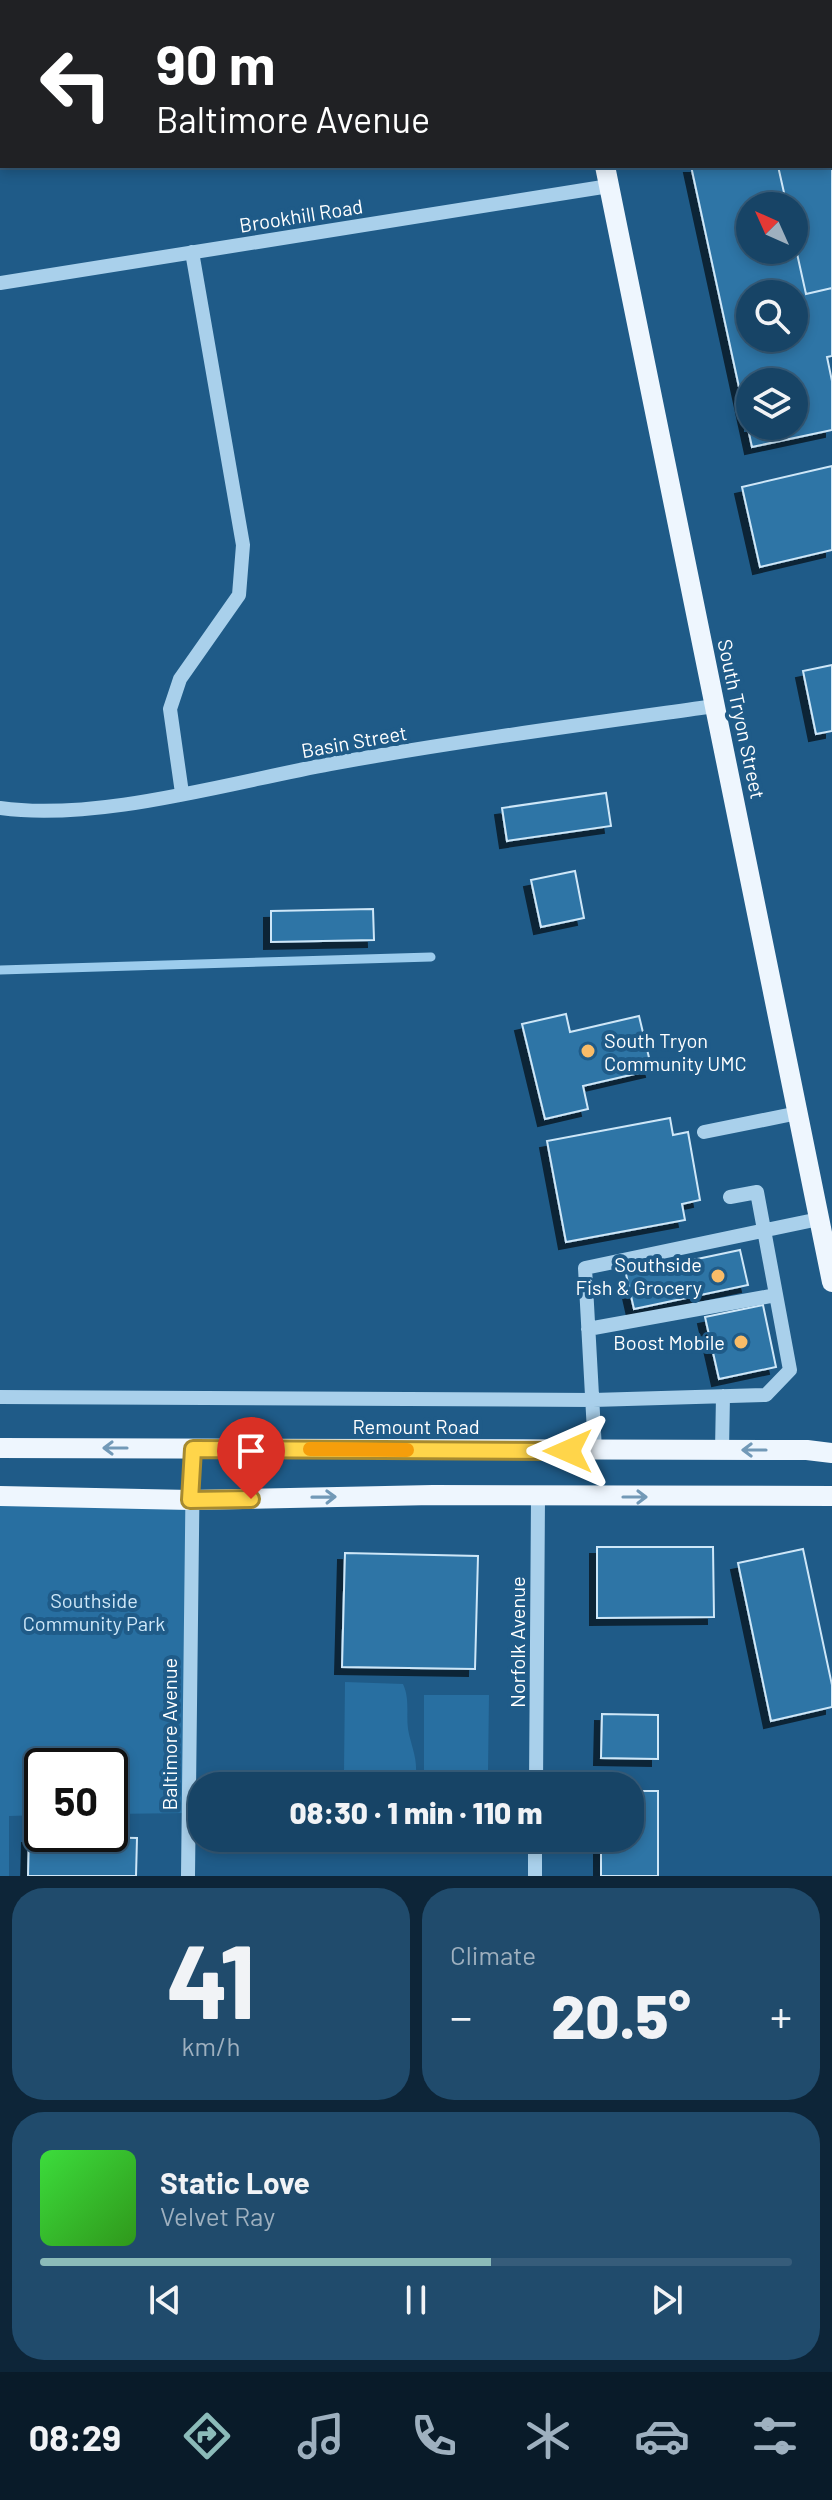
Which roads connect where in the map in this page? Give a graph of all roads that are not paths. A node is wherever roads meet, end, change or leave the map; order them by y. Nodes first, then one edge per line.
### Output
1 (607, 176) edge
2 (192, 252) junction
3 (0, 283) edge
4 (715, 706) junction
5 (182, 793) junction
6 (0, 808) edge
7 (798, 1113) junction
8 (704, 1132) dead end
9 (730, 1197) dead end
10 (819, 1219) junction
11 (764, 1231) junction
12 (832, 1282) edge
13 (776, 1295) junction
14 (588, 1329) junction
15 (723, 1396) junction
16 (0, 1397) edge
17 (593, 1400) junction
18 (0, 1448) edge
19 (193, 1449) junction
20 (595, 1450) junction
21 (722, 1450) junction
22 (832, 1453) edge
23 (0, 1496) edge
24 (832, 1496) edge
25 (538, 1498) junction
26 (190, 1500) junction
27 (194, 1772) edge
28 (536, 1772) edge
29 (191, 1852) edge
30 (535, 1852) edge
31 (188, 1876) edge
32 (535, 1876) edge

1 - 2 street, Brookhill Road
1 - 4 main road, South Tryon Street
2 - 3 street, Brookhill Road
2 - 5 street
4 - 5 street, Basin Street
4 - 7 main road, South Tryon Street
5 - 6 street, Basin Street
7 - 8 street
7 - 10 main road, South Tryon Street
9 - 11 street
10 - 11 street
10 - 12 main road, South Tryon Street
11 - 13 street
11 - 14 street
13 - 14 street
13 - 15 street
14 - 17 street
15 - 17 street
15 - 21 street
16 - 17 street
17 - 20 street
19 -> 18 main road, Remount Road
19 - 20 main road, Remount Road
19 - 26 street, Baltimore Avenue
20 - 21 main road, Remount Road
22 -> 21 main road, Remount Road
23 - 26 main road
25 -> 24 main road
26 -> 25 main road
25 - 28 street, Norfolk Avenue
26 - 27 street, Baltimore Avenue
29 - 31 street, Baltimore Avenue
30 - 32 street

